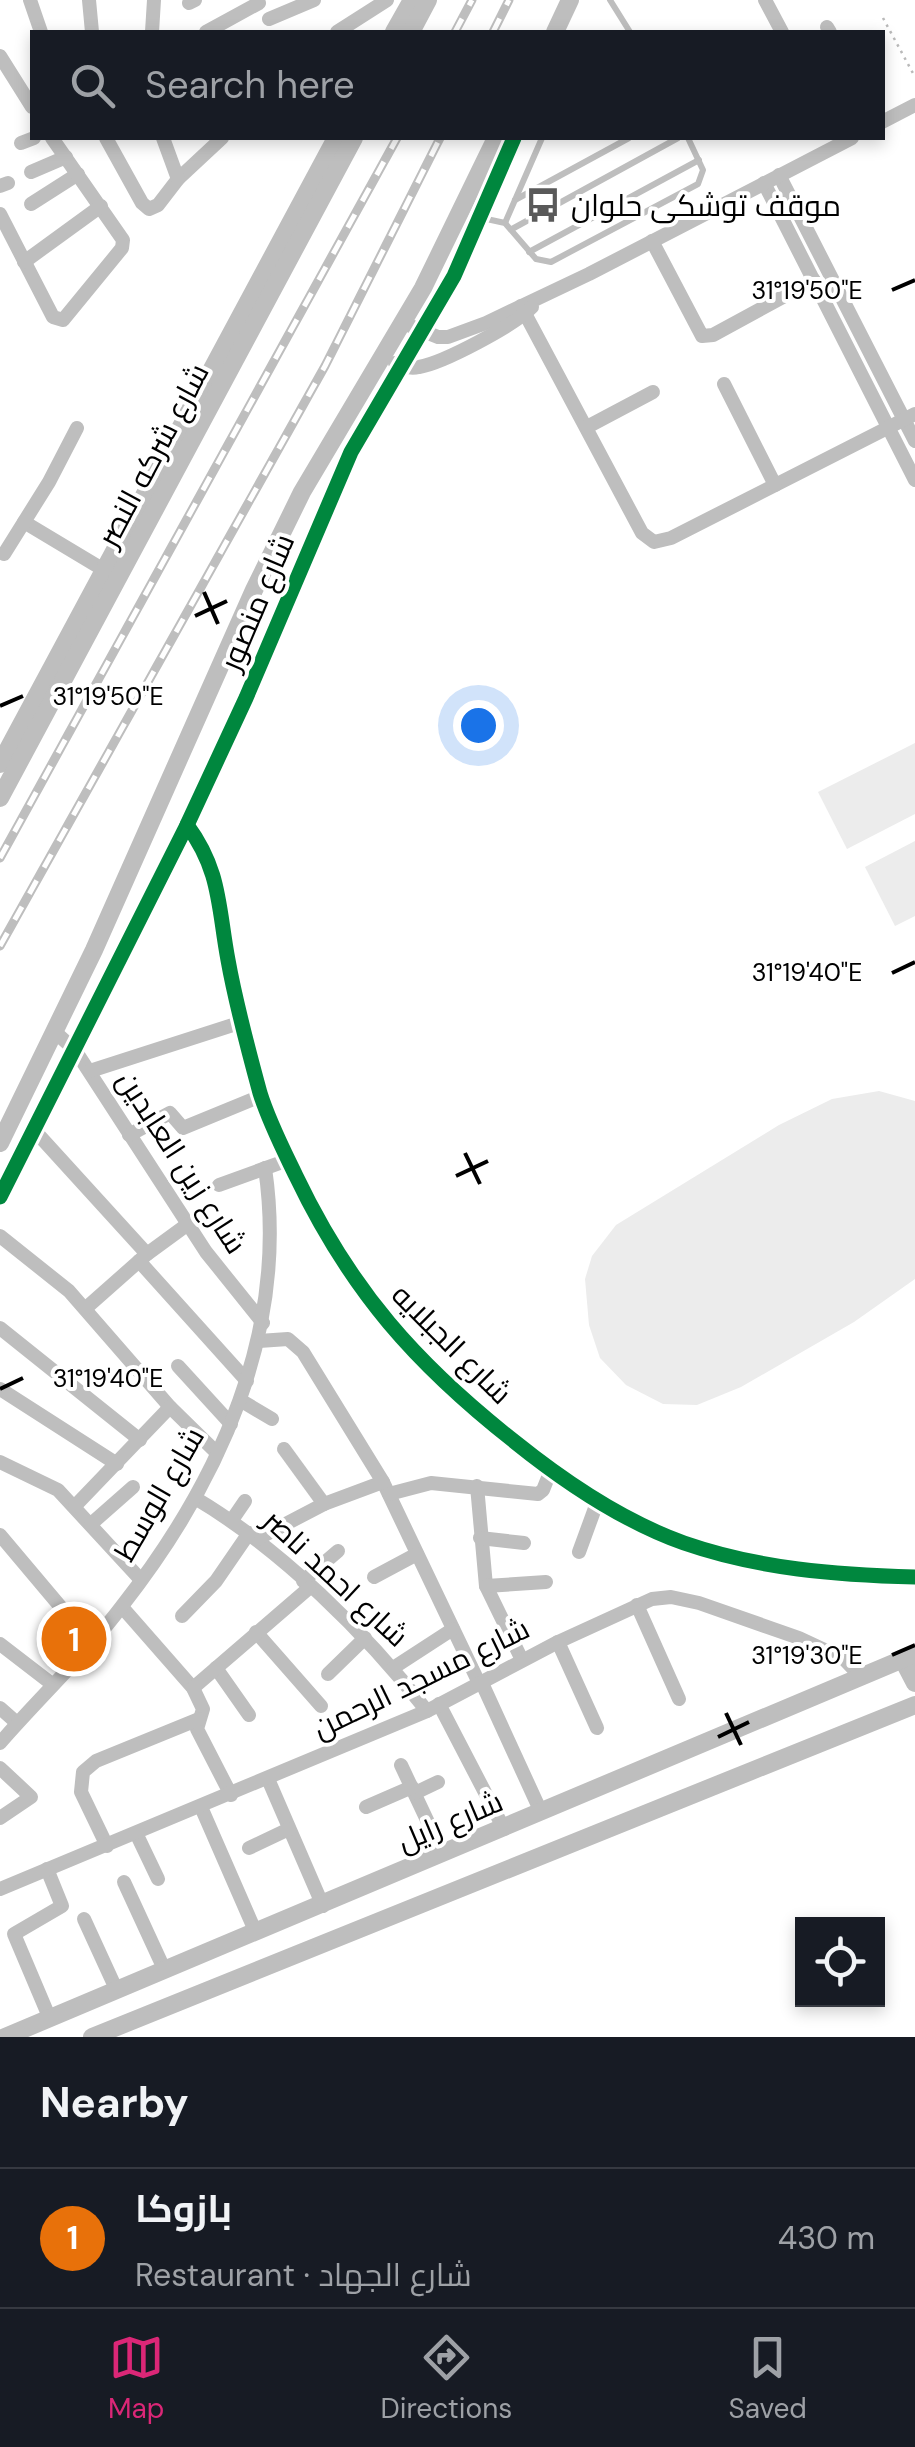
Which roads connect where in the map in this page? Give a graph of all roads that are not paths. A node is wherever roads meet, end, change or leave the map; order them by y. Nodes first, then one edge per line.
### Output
1 (30, 0) edge
2 (88, 0) edge
3 (154, 0) edge
4 (314, 0) edge
5 (387, 0) edge
6 (428, 0) edge
7 (570, 0) edge
8 (610, 0) edge
9 (765, 0) edge
10 (258, 2) edge
11 (406, 12) edge
12 (273, 26) edge
13 (40, 30) edge
14 (92, 30) edge
15 (152, 30) edge
16 (209, 30) edge
17 (339, 30) edge
18 (556, 30) edge
19 (629, 30) edge
20 (781, 30) edge
21 (0, 56) edge
22 (30, 104) edge
23 (915, 105) edge
24 (885, 120) edge
25 (57, 140) edge
26 (107, 140) edge
27 (164, 140) edge
28 (220, 140) edge
29 (335, 140) edge
30 (353, 140) edge
31 (495, 140) edge
32 (513, 140) edge
33 (541, 140) edge
34 (625, 140) edge
35 (674, 140) edge
36 (689, 140) edge
37 (843, 140) edge
38 (66, 158) junction
39 (699, 160) junction
40 (32, 172) dead end
41 (78, 174) junction
42 (779, 175) junction
43 (178, 179) junction
44 (764, 183) junction
45 (515, 200) junction
46 (31, 204) dead end
47 (101, 206) junction
48 (0, 214) edge
49 (481, 218) junction
50 (508, 226) junction
51 (652, 241) junction
52 (529, 252) junction
53 (24, 262) junction
54 (814, 280) junction
55 (524, 310) junction
56 (403, 322) junction
57 (422, 333) junction
58 (381, 356) junction
59 (402, 366) junction
60 (724, 384) dead end
61 (653, 392) dead end
62 (909, 417) edge
63 (588, 427) junction
64 (77, 428) dead end
65 (888, 428) junction
66 (915, 441) edge
67 (915, 480) edge
68 (775, 486) junction
69 (24, 522) junction
70 (4, 554) dead end
71 (104, 570) junction
72 (214, 684) junction
73 (246, 698) junction
74 (1, 759) edge
75 (0, 798) edge
76 (187, 825) junction
77 (242, 1022) junction
78 (55, 1032) junction
79 (75, 1050) junction
80 (90, 1071) junction
81 (261, 1096) junction
82 (34, 1131) junction
83 (130, 1135) junction
84 (0, 1143) edge
85 (288, 1160) junction
86 (265, 1168) junction
87 (219, 1185) dead end
88 (0, 1197) edge
89 (188, 1224) junction
90 (0, 1236) edge
91 (143, 1258) junction
92 (86, 1308) junction
93 (263, 1323) junction
94 (0, 1328) edge
95 (260, 1341) junction
96 (178, 1366) dead end
97 (246, 1381) junction
98 (0, 1389) edge
99 (240, 1400) junction
100 (170, 1407) junction
101 (272, 1419) dead end
102 (231, 1424) junction
103 (140, 1440) junction
104 (284, 1449) dead end
105 (216, 1454) junction
106 (0, 1462) edge
107 (117, 1464) junction
108 (551, 1470) junction
109 (134, 1486) dead end
110 (477, 1486) junction
111 (386, 1488) junction
112 (195, 1498) junction
113 (245, 1500) dead end
114 (598, 1500) junction
115 (324, 1504) junction
116 (75, 1506) junction
117 (232, 1520) junction
118 (92, 1524) junction
119 (0, 1535) edge
120 (253, 1536) junction
121 (480, 1538) junction
122 (524, 1543) dead end
123 (338, 1551) dead end
124 (579, 1552) dead end
125 (418, 1554) junction
126 (374, 1577) dead end
127 (915, 1577) edge
128 (141, 1580) junction
129 (546, 1582) dead end
130 (306, 1584) junction
131 (486, 1586) junction
132 (637, 1605) junction
133 (122, 1607) junction
134 (182, 1616) dead end
135 (453, 1629) junction
136 (256, 1632) junction
137 (364, 1638) junction
138 (558, 1642) junction
139 (91, 1643) junction
140 (0, 1644) edge
141 (909, 1657) edge
142 (522, 1660) junction
143 (216, 1668) junction
144 (392, 1668) junction
145 (328, 1674) dead end
146 (862, 1678) junction
147 (480, 1682) junction
148 (915, 1683) edge
149 (52, 1684) junction
150 (192, 1688) junction
151 (680, 1699) dead end
152 (915, 1705) edge
153 (321, 1706) dead end
154 (0, 1708) edge
155 (433, 1708) junction
156 (250, 1715) dead end
157 (199, 1719) junction
158 (17, 1723) junction
159 (597, 1728) dead end
160 (0, 1744) edge
161 (401, 1765) dead end
162 (0, 1768) edge
163 (268, 1779) junction
164 (438, 1782) dead end
165 (413, 1790) junction
166 (231, 1795) junction
167 (202, 1806) junction
168 (366, 1807) dead end
169 (541, 1812) junction
170 (0, 1818) edge
171 (290, 1829) junction
172 (504, 1829) junction
173 (136, 1833) junction
174 (107, 1846) junction
175 (249, 1848) dead end
176 (443, 1854) junction
177 (410, 1868) junction
178 (47, 1869) junction
179 (158, 1878) dead end
180 (124, 1882) dead end
181 (0, 1889) edge
182 (423, 1902) junction
183 (323, 1906) junction
184 (84, 1919) dead end
185 (256, 1933) junction
186 (165, 1971) junction
187 (117, 1991) junction
188 (50, 2019) junction
189 (0, 2026) edge
190 (5, 2037) edge
191 (92, 2037) edge

1 - 13 street
2 - 14 street
3 - 15 street
4 - 12 street
5 - 17 street
6 - 11 street
7 - 18 street
8 - 19 lane
9 - 20 street
10 - 12 street
10 - 16 street
21 - 22 street
23 - 24 street
25 - 38 street
26 - 43 street
27 - 43 street
28 - 43 street
29 - 71 street, شارع شركه النصر
30 - 75 street, شارع شركه النصر
31 - 56 street, شارع منصور
32 - 49 street, شارع منصور
33 - 45 lane
34 - 45 lane
35 - 50 lane
36 - 39 lane
37 - 42 street
38 - 40 street
38 - 41 street
39 - 52 lane
39 - 52 lane
41 - 46 street
41 - 47 street
42 - 44 street
42 - 62 street
44 - 51 street
44 - 54 street
45 - 50 lane
47 - 53 street
47 - 53 street
48 - 53 street
49 - 50 lane
49 - 57 street, شارع منصور
50 - 52 lane
51 - 54 street
51 - 55 street
54 - 65 street
55 - 57 street
55 - 59 street
55 - 63 street
56 - 57 street
56 - 58 street, شارع منصور
57 - 59 street, شارع منصور
58 - 59 street
58 - 72 street, شارع منصور
59 - 73 street, شارع منصور
60 - 68 street
61 - 63 street
62 - 65 street
62 - 66 street
63 - 68 street
64 - 69 street
65 - 67 street
65 - 68 street
69 - 70 street
69 - 71 street
71 - 74 street, شارع شركه النصر
72 - 73 street
72 - 78 street, شارع منصور
73 - 76 street, شارع منصور
76 - 77 street, شارع الجبلايه
76 - 79 street, شارع منصور
77 - 80 street
77 - 81 street, شارع الجبلايه
78 - 79 street, شارع زين العابدين
78 - 84 street, شارع منصور
79 - 80 street, شارع زين العابدين
79 - 82 street, شارع منصور
80 - 83 street, شارع زين العابدين
81 - 83 street
81 - 85 street, شارع الجبلايه
82 - 88 street, شارع منصور
82 - 91 street
83 - 89 street, شارع زين العابدين
85 - 86 street
85 - 108 street, شارع الجبلايه
86 - 87 street
86 - 93 street, شارع الوسط
89 - 91 street
89 - 93 street, شارع زين العابدين
90 - 92 street
91 - 92 street
91 - 97 street
92 - 100 street
93 - 95 street, شارع الوسط
94 - 103 street
95 - 97 street, شارع الوسط
95 - 111 street
96 - 102 street
97 - 99 street, شارع الوسط
98 - 107 street
99 - 101 street
99 - 102 street, شارع الوسط
100 - 103 street
100 - 105 street
102 - 105 street, شارع الوسط
103 - 107 street
104 - 115 street
105 - 112 street, شارع الوسط
106 - 116 street
107 - 116 street
108 - 110 street
108 - 114 street, شارع الجبلايه
109 - 118 street
110 - 111 street
110 - 121 street
111 - 115 street
111 - 125 street
112 - 117 street, شارع احمد ناصر
112 - 128 street, شارع الوسط
113 - 117 street
114 - 124 street
114 - 127 street, شارع الجبلايه
115 - 120 street
116 - 118 street
117 - 120 street, شارع احمد ناصر
118 - 128 street
119 - 139 street
120 - 130 street, شارع احمد ناصر
120 - 134 street
121 - 122 street
121 - 131 street
123 - 130 street
125 - 126 street
125 - 135 street
128 - 133 street, شارع الوسط
129 - 131 street
130 - 136 street
130 - 137 street, شارع احمد ناصر
131 - 142 street
132 - 138 street, شارع مسجد الرحمن
132 - 146 street, شارع مسجد الرحمن
132 - 151 street
133 - 139 street, شارع الوسط
133 - 150 street
135 - 144 street
135 - 147 street
136 - 143 street
136 - 153 street
137 - 144 street, شارع احمد ناصر
137 - 145 street
138 - 142 street, شارع مسجد الرحمن
138 - 159 street
139 - 149 street, شارع الوسط
140 - 149 street
141 - 146 street, شارع رايل
141 - 148 street
142 - 147 street, شارع مسجد الرحمن
143 - 150 street
143 - 156 street
144 - 155 street, شارع احمد ناصر
146 - 169 street, شارع رايل
147 - 155 street, شارع مسجد الرحمن
147 - 169 street
149 - 158 street, شارع الوسط
150 - 157 street
152 - 182 street
154 - 158 street
155 - 163 street, شارع مسجد الرحمن
155 - 172 street, شارع احمد ناصر
157 - 166 street
157 - 174 street
158 - 160 street, شارع الوسط
161 - 165 street
162 - 170 street
163 - 166 street, شارع مسجد الرحمن
163 - 171 street
164 - 165 street
165 - 168 street
165 - 176 street
166 - 167 street, شارع مسجد الرحمن
167 - 173 street, شارع مسجد الرحمن
167 - 185 street
169 - 172 street, شارع رايل
171 - 175 street
171 - 183 street
172 - 176 street, شارع رايل
173 - 174 street, شارع مسجد الرحمن
173 - 179 street
174 - 178 street, شارع مسجد الرحمن
176 - 177 street, شارع رايل
177 - 182 street
177 - 183 street, شارع رايل
178 - 181 street, شارع مسجد الرحمن
178 - 188 street
180 - 186 street
182 - 191 street
183 - 185 street, شارع رايل
184 - 187 street
185 - 186 street, شارع رايل
186 - 187 street, شارع رايل
187 - 188 street, شارع رايل
188 - 190 street, شارع رايل
189 - 190 street

